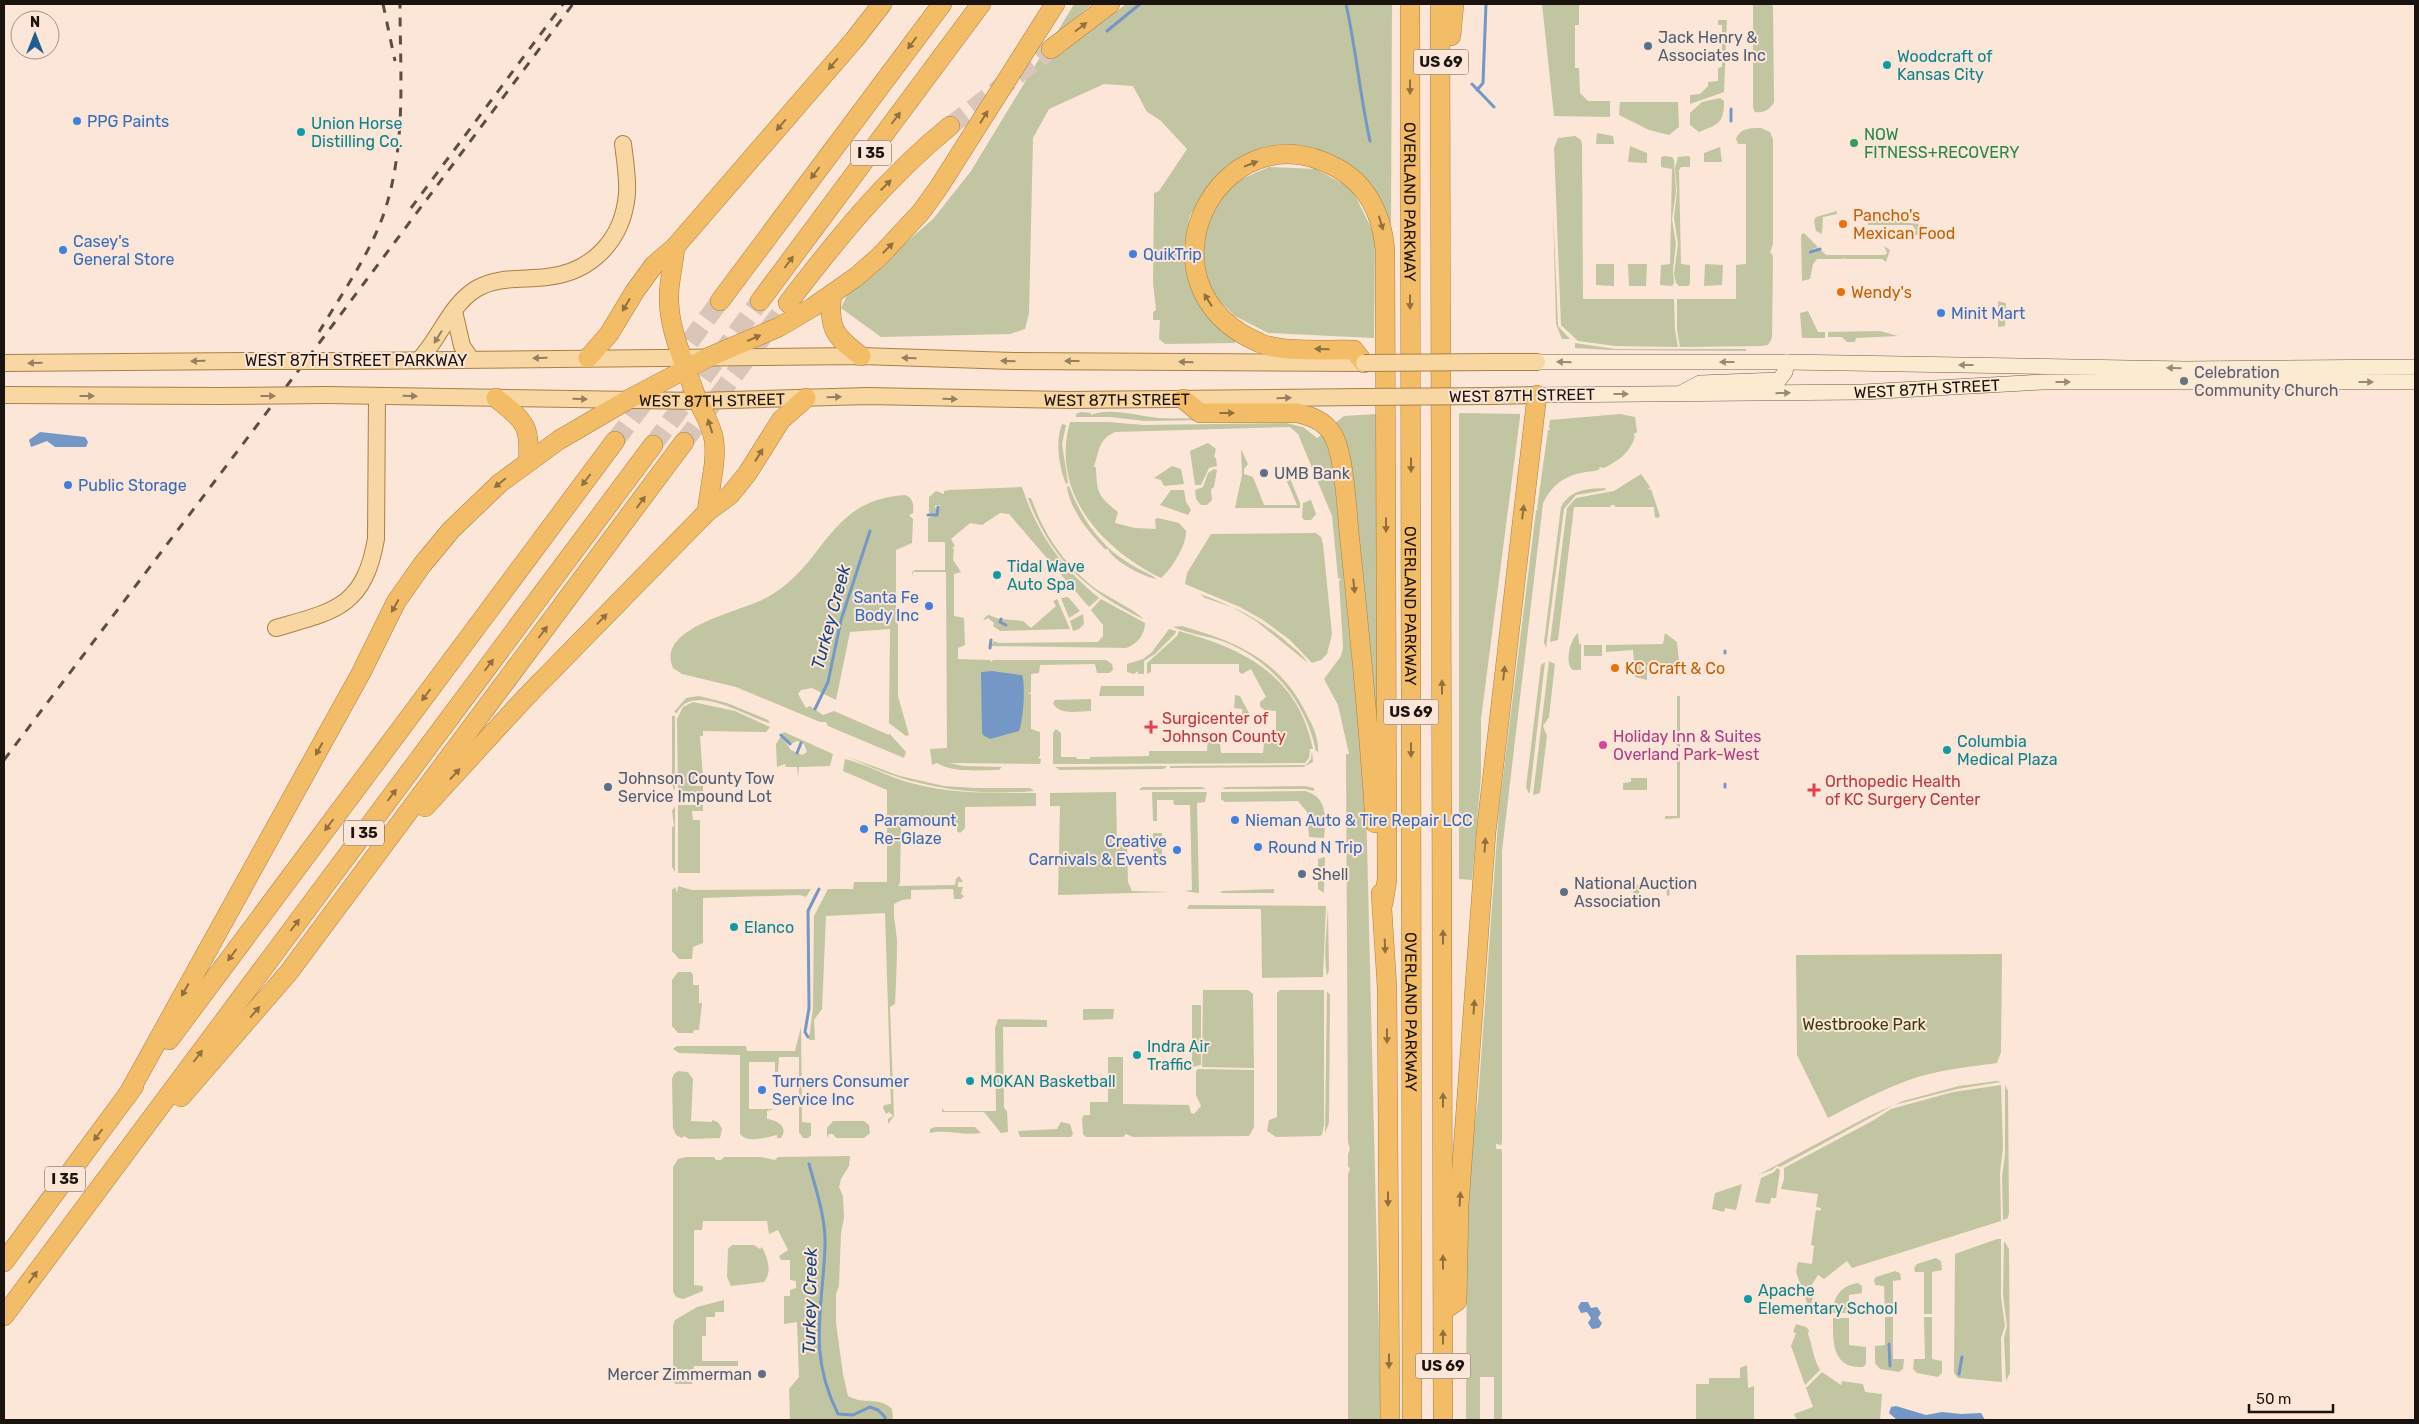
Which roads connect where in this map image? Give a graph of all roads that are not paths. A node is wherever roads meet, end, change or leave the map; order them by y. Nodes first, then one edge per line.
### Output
1 (882, 4) edge
2 (942, 4) edge
3 (981, 4) edge
4 (1055, 4) edge
5 (1110, 4) edge
6 (1410, 4) edge
7 (1440, 4) edge
8 (1454, 4) edge
9 (1051, 49) tunnel mouth
10 (1441, 119) junction
11 (950, 126) tunnel mouth
12 (623, 144) dead end
13 (675, 247) junction
14 (832, 294) junction
15 (720, 301) tunnel mouth
16 (760, 301) tunnel mouth
17 (788, 303) tunnel mouth
18 (454, 311) junction
19 (861, 356) junction
20 (709, 357) junction
21 (588, 358) junction
22 (471, 359) junction
23 (419, 360) junction
24 (1537, 362) joint
25 (1786, 362) junction
26 (4, 363) edge
27 (1364, 363) junction
28 (685, 364) junction
29 (2415, 367) edge
30 (2415, 382) edge
31 (1680, 394) junction
32 (1537, 395) junction
33 (4, 396) edge
34 (377, 396) junction
35 (496, 398) junction
36 (806, 398) junction
37 (629, 399) junction
38 (1183, 399) junction
39 (698, 401) junction
40 (616, 441) tunnel mouth
41 (684, 442) tunnel mouth
42 (653, 444) tunnel mouth
43 (528, 462) junction
44 (707, 512) junction
45 (276, 628) dead end
46 (351, 887) junction
47 (1383, 904) junction
48 (127, 1096) junction
49 (75, 1221) junction
50 (4, 1262) edge
51 (1443, 1311) junction
52 (4, 1316) edge
53 (1390, 1420) edge
54 (1412, 1420) edge
55 (1443, 1420) edge

1 -> 13 highway
2 -> 15 highway, I 35
16 -> 3 highway, I 35
14 -> 4 highway
9 -> 5 highway
6 -> 54 highway, OVERLAND PARKWAY / US 69
7 - 10 highway, US 69
8 - 10 highway
51 -> 10 highway, OVERLAND PARKWAY / US 69
17 -> 11 highway
12 - 18 main road
13 -> 21 highway
13 - 28 highway
14 - 19 highway
20 -> 14 highway
18 - 22 main road
18 -> 23 main road
19 - 20 main road, WEST 87TH STREET
27 -> 19 main road, WEST 87TH STREET
20 - 28 highway
21 -> 22 main road, WEST 87TH STREET PARKWAY
21 - 28 main road, WEST 87TH STREET PARKWAY
22 - 23 main road, WEST 87TH STREET PARKWAY
23 -> 26 main road, WEST 87TH STREET PARKWAY, bridge
25 -> 24 main road, WEST 87TH STREET
24 - 27 main road, WEST 87TH STREET, bridge
29 -> 25 main road, WEST 87TH STREET
25 - 31 main road
27 -> 47 highway
28 - 37 highway
28 - 39 highway
31 -> 30 main road, WEST 87TH STREET
32 -> 31 main road, WEST 87TH STREET
38 -> 32 main road, WEST 87TH STREET, bridge
51 -> 32 highway
33 -> 34 main road, bridge
34 -> 35 main road
34 - 45 main road
35 -> 37 main road
35 - 43 highway
36 -> 38 main road, WEST 87TH STREET
36 - 39 main road, WEST 87TH STREET
44 -> 36 highway
37 - 39 main road, WEST 87TH STREET
37 - 43 highway
38 -> 47 highway
44 -> 39 highway
40 -> 48 highway, I 35
46 -> 41 highway
49 -> 42 highway, I 35
43 -> 48 highway
46 -> 44 highway
49 -> 46 highway
47 -> 53 highway
48 -> 50 highway, I 35
52 -> 49 highway, I 35
55 -> 51 highway, OVERLAND PARKWAY / US 69

